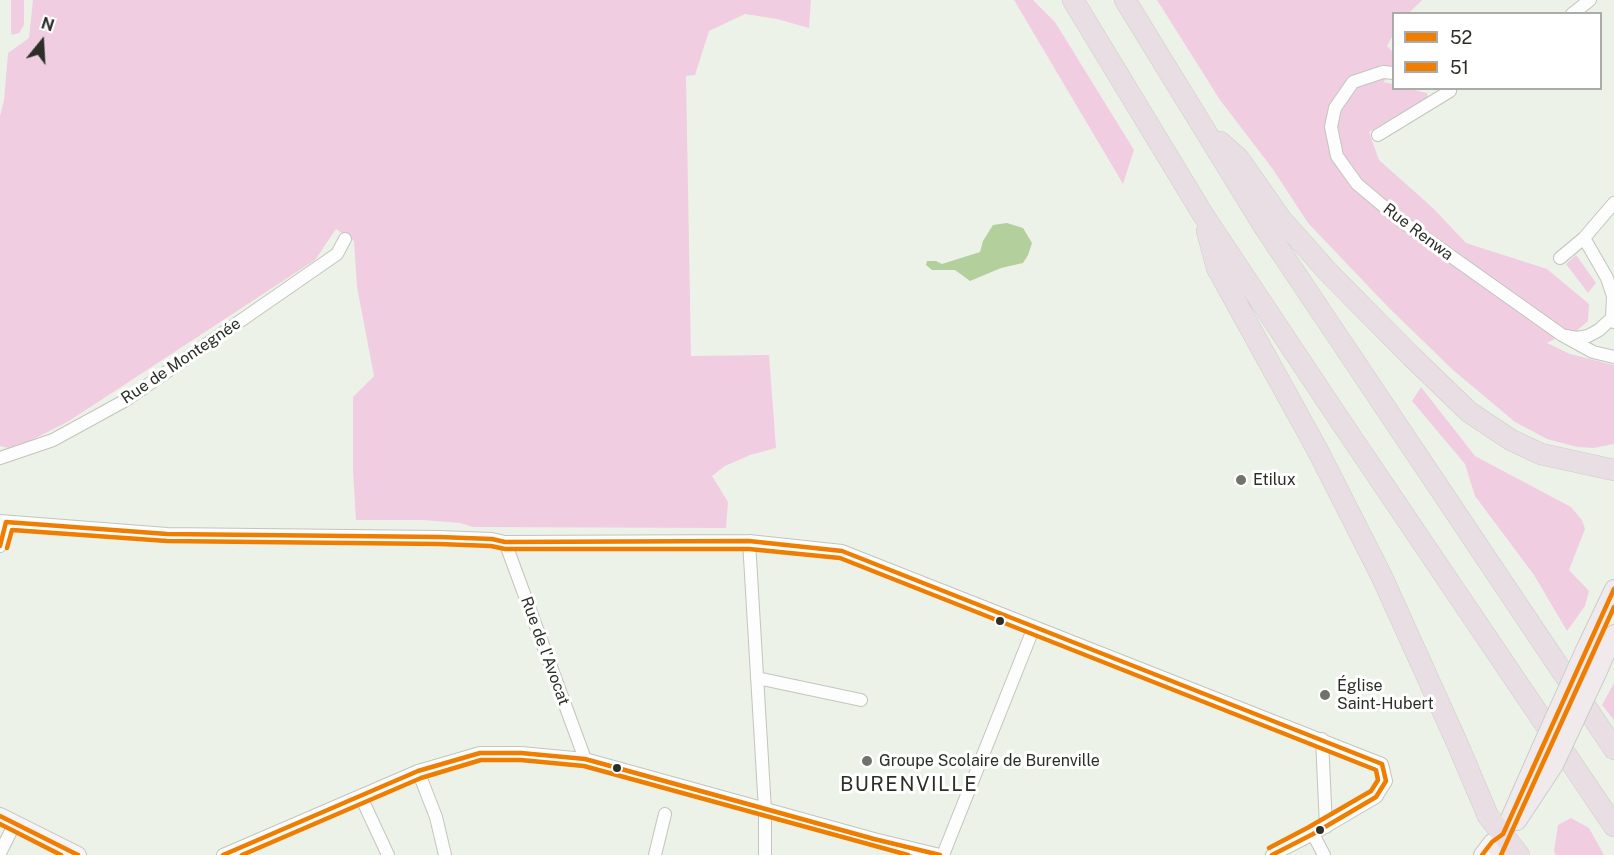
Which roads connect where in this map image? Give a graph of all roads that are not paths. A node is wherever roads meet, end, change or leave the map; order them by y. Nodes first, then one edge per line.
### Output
1 (1074, 0) edge
2 (1125, 0) edge
3 (1590, 0) edge
4 (1575, 12) edge
5 (1392, 73) edge
6 (1448, 90) edge
7 (1200, 124) junction
8 (1378, 135) dead end
9 (1614, 203) edge
10 (1202, 213) junction
11 (345, 238) dead end
12 (1584, 238) junction
13 (1560, 258) dead end
14 (1613, 320) edge
15 (1562, 335) junction
16 (1614, 357) edge
17 (1614, 457) edge
18 (0, 458) edge
19 (1584, 462) junction
20 (1614, 470) edge
21 (3, 521) edge
22 (749, 541) junction
23 (505, 542) junction
24 (0, 546) edge
25 (1614, 589) edge
26 (1034, 627) junction
27 (1614, 634) edge
28 (757, 678) junction
29 (861, 700) dead end
30 (1322, 739) junction
31 (1614, 749) edge
32 (585, 759) junction
33 (418, 771) junction
34 (361, 797) junction
35 (765, 810) junction
36 (664, 814) dead end
37 (7, 820) edge
38 (1614, 826) edge
39 (1326, 827) junction
40 (1313, 834) junction
41 (1498, 840) edge
42 (0, 854) edge
43 (78, 855) edge
44 (223, 855) edge
45 (388, 855) edge
46 (445, 855) edge
47 (655, 855) edge
48 (765, 855) edge
49 (941, 855) edge
50 (1272, 855) edge
51 (1324, 855) edge
52 (1519, 855) edge

1 - 10 highway
2 - 7 highway
3 - 4 street
5 - 15 street, Rue Renwa
6 - 8 street
7 - 19 highway
7 - 31 highway
9 - 12 street
10 - 38 highway
10 - 41 highway
11 - 18 street, Rue de Montegnée
12 - 13 street
12 - 14 street
14 - 15 street
15 - 16 street, Rue Renwa
17 - 19 highway
19 - 20 highway
21 - 23 street
21 - 24 street
22 - 23 street
22 - 26 street
22 - 28 street
23 - 32 street, Rue de l'Avocat
25 - 41 main road, bridge
26 - 30 street
26 - 49 street
27 - 41 main road, bridge
28 - 29 street
28 - 35 street
30 - 39 street
30 - 39 street
32 - 33 street
32 - 35 street
33 - 34 street
33 - 46 street
34 - 44 street
34 - 45 street
35 - 48 street
35 - 49 street
36 - 47 street
37 - 42 street
37 - 43 street
39 - 40 street
40 - 50 street
40 - 51 street
41 - 52 highway

